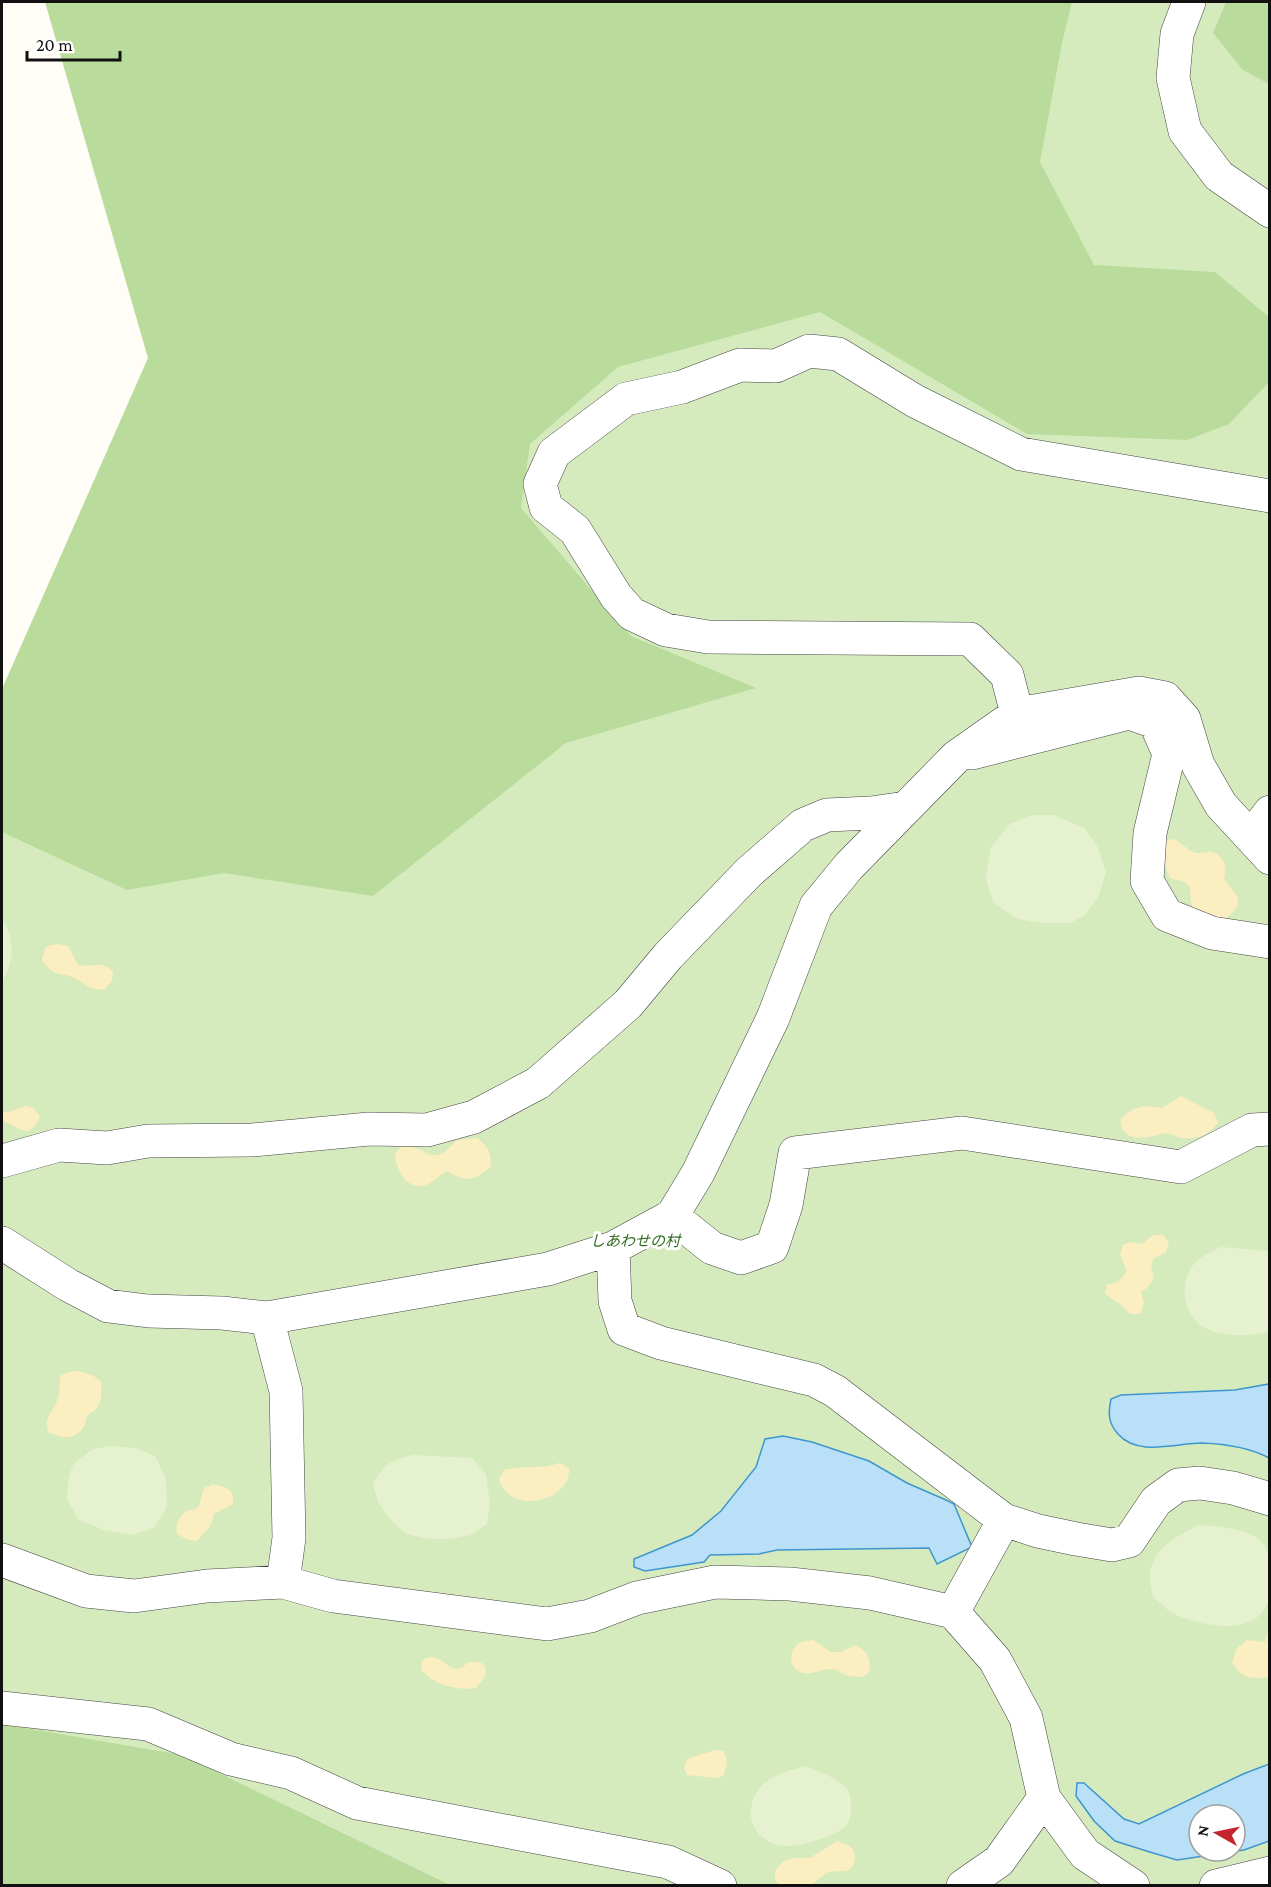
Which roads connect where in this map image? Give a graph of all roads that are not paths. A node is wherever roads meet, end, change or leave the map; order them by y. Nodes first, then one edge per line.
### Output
1 (1189, 2) edge
2 (1269, 211) edge
3 (1269, 496) edge
4 (1017, 714) junction
5 (956, 757) junction
6 (906, 808) junction
7 (1263, 836) edge
8 (1269, 942) edge
9 (1269, 1129) edge
10 (2, 1161) edge
11 (672, 1216) junction
12 (2, 1243) edge
13 (614, 1248) junction
14 (267, 1318) junction
15 (1269, 1499) edge
16 (1004, 1520) junction
17 (2, 1560) edge
18 (283, 1582) junction
19 (952, 1612) junction
20 (2, 1708) edge
21 (1044, 1798) junction
22 (1269, 1873) edge
23 (720, 1886) edge
24 (963, 1886) edge
25 (1133, 1886) edge
26 (1216, 1886) edge

1 - 2 street
3 - 4 street
4 - 5 street
4 - 7 street
5 - 6 street
5 - 8 street
6 - 10 street
6 - 11 street
9 - 11 street
11 - 13 street
12 - 14 street
13 - 14 street
13 - 16 street
14 - 18 street
15 - 16 street
16 - 19 street
17 - 18 street
18 - 19 street
19 - 21 street
20 - 23 street
21 - 24 street
21 - 25 street
22 - 26 street

